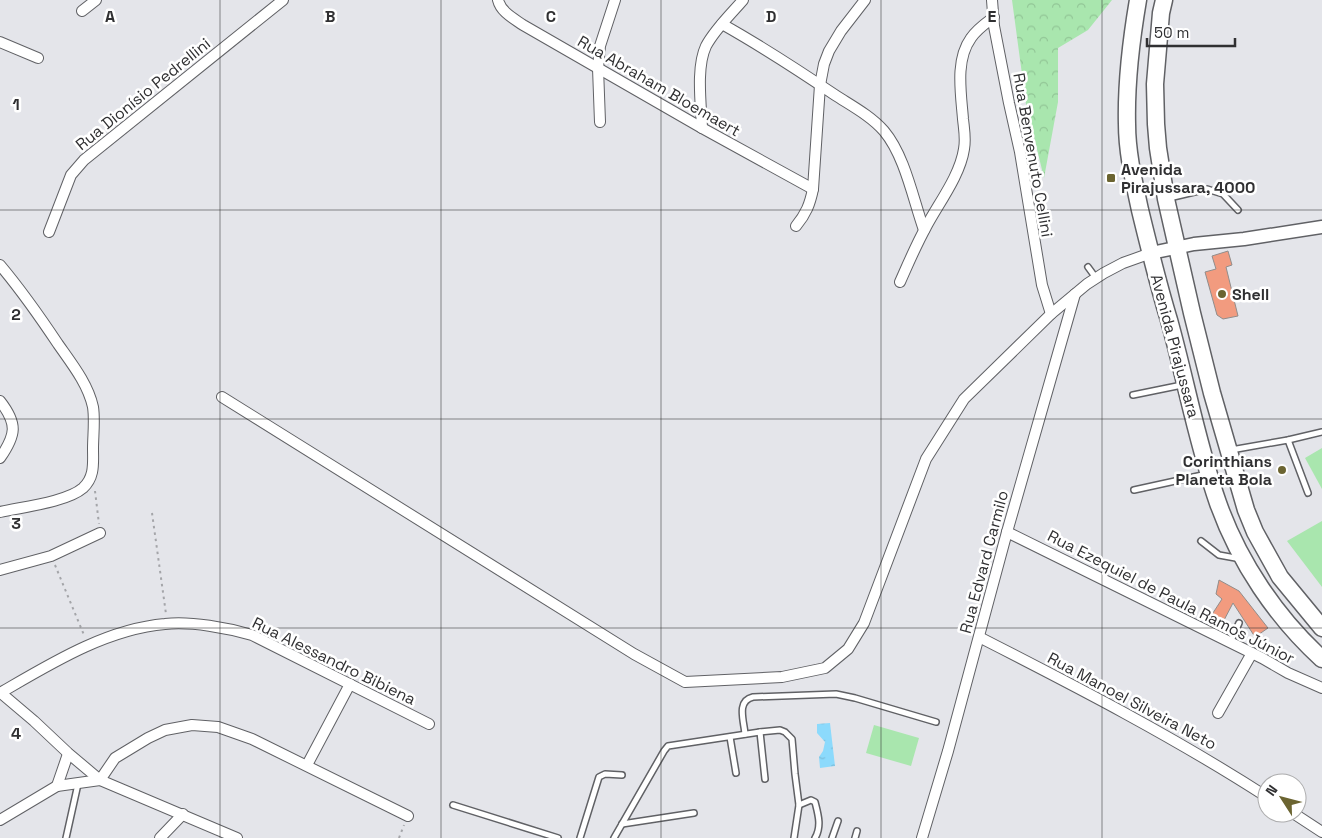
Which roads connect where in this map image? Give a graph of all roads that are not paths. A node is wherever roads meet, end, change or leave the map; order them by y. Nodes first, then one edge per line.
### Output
1 (96, 0) edge
2 (283, 0) edge
3 (498, 0) edge
4 (615, 0) edge
5 (743, 0) edge
6 (865, 0) edge
7 (992, 0) edge
8 (1138, 0) edge
9 (1164, 0) edge
10 (82, 11) dead end
11 (994, 17) junction
12 (722, 24) junction
13 (0, 42) edge
14 (38, 58) dead end
15 (598, 68) junction
16 (820, 84) junction
17 (600, 122) dead end
18 (702, 128) junction
19 (813, 189) junction
20 (1166, 199) junction
21 (1238, 210) dead end
22 (796, 226) dead end
23 (1322, 227) edge
24 (924, 230) junction
25 (49, 232) dead end
26 (1178, 247) junction
27 (1150, 253) junction
28 (0, 265) edge
29 (1088, 267) dead end
30 (1096, 278) junction
31 (900, 282) dead end
32 (1075, 294) junction
33 (1051, 314) junction
34 (1185, 384) junction
35 (1133, 395) dead end
36 (222, 397) dead end
37 (0, 401) edge
38 (1322, 432) edge
39 (1288, 440) junction
40 (1228, 450) junction
41 (0, 458) edge
42 (1206, 468) junction
43 (1134, 490) dead end
44 (1308, 493) dead end
45 (1246, 510) junction
46 (0, 512) edge
47 (1007, 532) junction
48 (100, 533) road end
49 (1201, 542) dead end
50 (1244, 559) junction
51 (0, 570) edge
52 (1239, 623) dead end
53 (1322, 628) edge
54 (979, 637) junction
55 (1230, 643) junction
56 (1252, 653) junction
57 (1322, 659) edge
58 (350, 684) junction
59 (1322, 688) edge
60 (0, 693) edge
61 (1218, 713) dead end
62 (936, 722) dead end
63 (429, 724) dead end
64 (760, 732) junction
65 (745, 734) junction
66 (730, 737) junction
67 (68, 754) junction
68 (307, 765) junction
69 (736, 774) dead end
70 (622, 775) dead end
71 (765, 779) dead end
72 (100, 780) junction
73 (78, 784) junction
74 (57, 786) junction
75 (1257, 790) edge
76 (453, 804) dead end
77 (799, 805) junction
78 (694, 813) dead end
79 (183, 814) junction
80 (408, 816) road end
81 (0, 820) edge
82 (838, 821) dead end
83 (1307, 822) edge
84 (622, 824) junction
85 (857, 831) dead end
86 (1322, 832) edge
87 (66, 838) edge
88 (160, 838) edge
89 (236, 838) edge
90 (558, 838) edge
91 (580, 838) edge
92 (614, 838) edge
93 (794, 838) edge
94 (815, 838) edge
95 (832, 838) edge
96 (855, 838) edge
97 (922, 838) edge

1 - 10 street
2 - 25 street, Rua Dionísio Pedrellini
3 - 15 street, Rua Abraham Bloemaert
4 - 15 street
5 - 12 street
6 - 16 street
7 - 11 street, Rua Benvenuto Cellini
8 - 27 main road, Avenida Pirajussara
9 - 20 main road, Avenida Pirajussara
11 - 24 street
11 - 33 street, Rua Benvenuto Cellini
12 - 16 street
12 - 18 street
13 - 14 street
15 - 17 street
15 - 18 street, Rua Abraham Bloemaert
16 - 19 street
16 - 24 street
18 - 19 street, Rua Abraham Bloemaert
19 - 22 street
20 - 21 lane
20 - 26 main road, Avenida Pirajussara
23 - 26 street
24 - 31 street
26 - 27 street
26 - 40 main road, Avenida Pirajussara
27 - 30 street
27 - 34 main road, Avenida Pirajussara
28 - 46 street
29 - 30 lane
30 - 32 street
32 - 33 street
32 - 47 street, Rua Edvard Carmilo
33 - 36 street
34 - 35 lane
34 - 42 main road, Avenida Pirajussara
37 - 41 street
38 - 39 lane
39 - 40 lane
39 - 44 lane
40 - 45 main road, Avenida Pirajussara
42 - 43 lane
42 - 45 main road
42 - 50 main road, Avenida Pirajussara
45 - 53 main road, Avenida Pirajussara
47 - 54 street, Rua Edvard Carmilo
47 - 55 street, Rua Ezequiel de Paula Ramos Júnior
48 - 51 street
49 - 50 lane
50 - 57 main road, Avenida Pirajussara
52 - 55 lane
54 - 75 street, Rua Manoel Silveira Neto
54 - 97 street, Rua Edvard Carmilo
55 - 56 street, Rua Ezequiel de Paula Ramos Júnior
56 - 59 street, Rua Ezequiel de Paula Ramos Júnior
56 - 61 street
58 - 60 street, Rua Alessandro Bibiena
58 - 63 street, Rua Alessandro Bibiena
58 - 68 street
60 - 67 street
62 - 65 lane
64 - 65 lane
64 - 71 lane
64 - 77 lane
65 - 66 lane
66 - 69 lane
66 - 84 lane
67 - 72 street
67 - 74 street
68 - 72 street
68 - 80 street
70 - 91 lane
72 - 73 street
72 - 79 street
73 - 74 street
73 - 87 lane
74 - 81 street
76 - 90 lane
77 - 93 lane
77 - 94 lane
78 - 84 lane
79 - 88 street
79 - 89 street
82 - 95 lane
83 - 86 street
84 - 92 lane
85 - 96 lane

